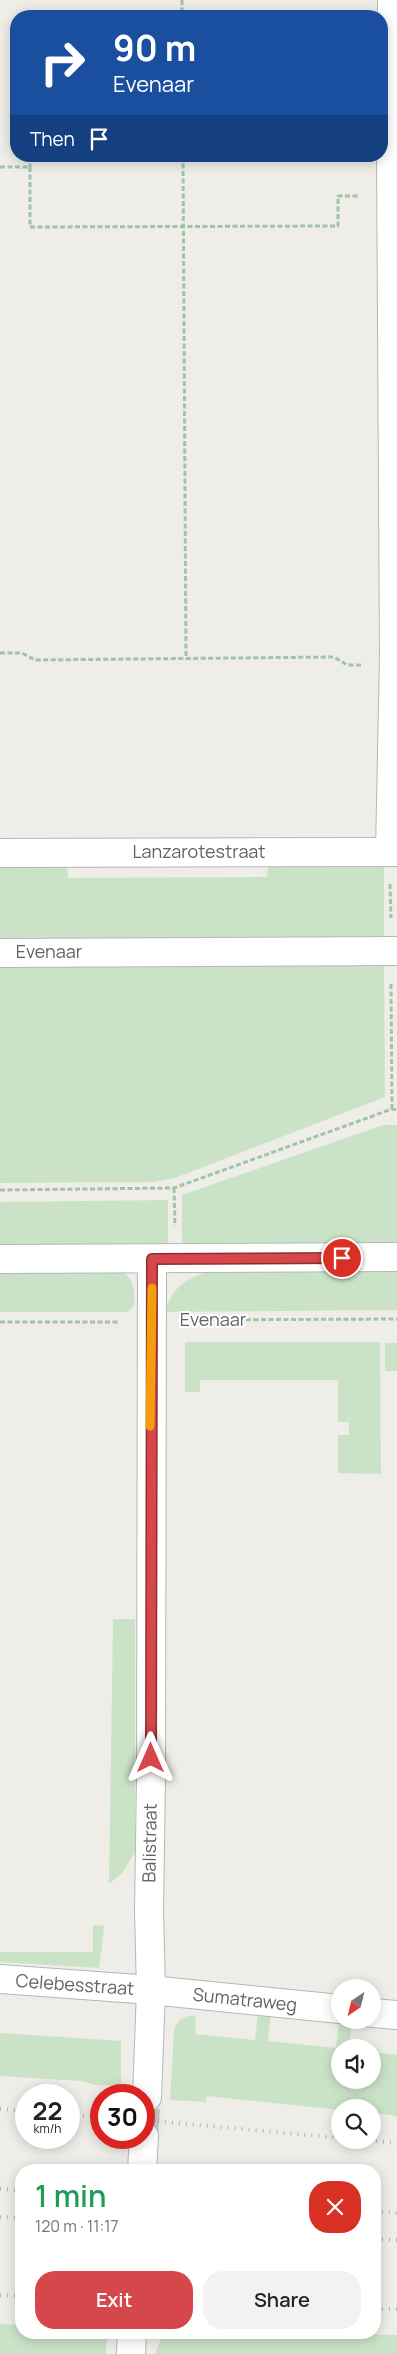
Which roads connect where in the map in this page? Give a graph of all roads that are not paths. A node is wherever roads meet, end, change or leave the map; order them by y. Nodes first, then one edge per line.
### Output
1 (392, 0) edge
2 (394, 151) edge
3 (394, 852) edge
4 (0, 853) edge
5 (397, 951) edge
6 (0, 952) edge
7 (397, 1257) edge
8 (0, 1259) edge
9 (152, 1259) junction
10 (0, 1980) edge
11 (151, 1990) junction
12 (331, 2008) edge
13 (381, 2014) edge
14 (397, 2015) edge
15 (147, 2084) edge
16 (143, 2149) edge
17 (142, 2164) edge
18 (132, 2339) edge
19 (131, 2354) edge

1 - 2 street
2 - 3 street
3 - 4 street, Lanzarotestraat
5 - 6 street, Evenaar
7 - 9 street
8 - 9 street
9 - 11 street, Balistraat
10 - 11 street, Celebesstraat
11 - 12 street, Sumatraweg
11 - 15 street, Balistraat
13 - 14 street
16 - 17 street
18 - 19 street

